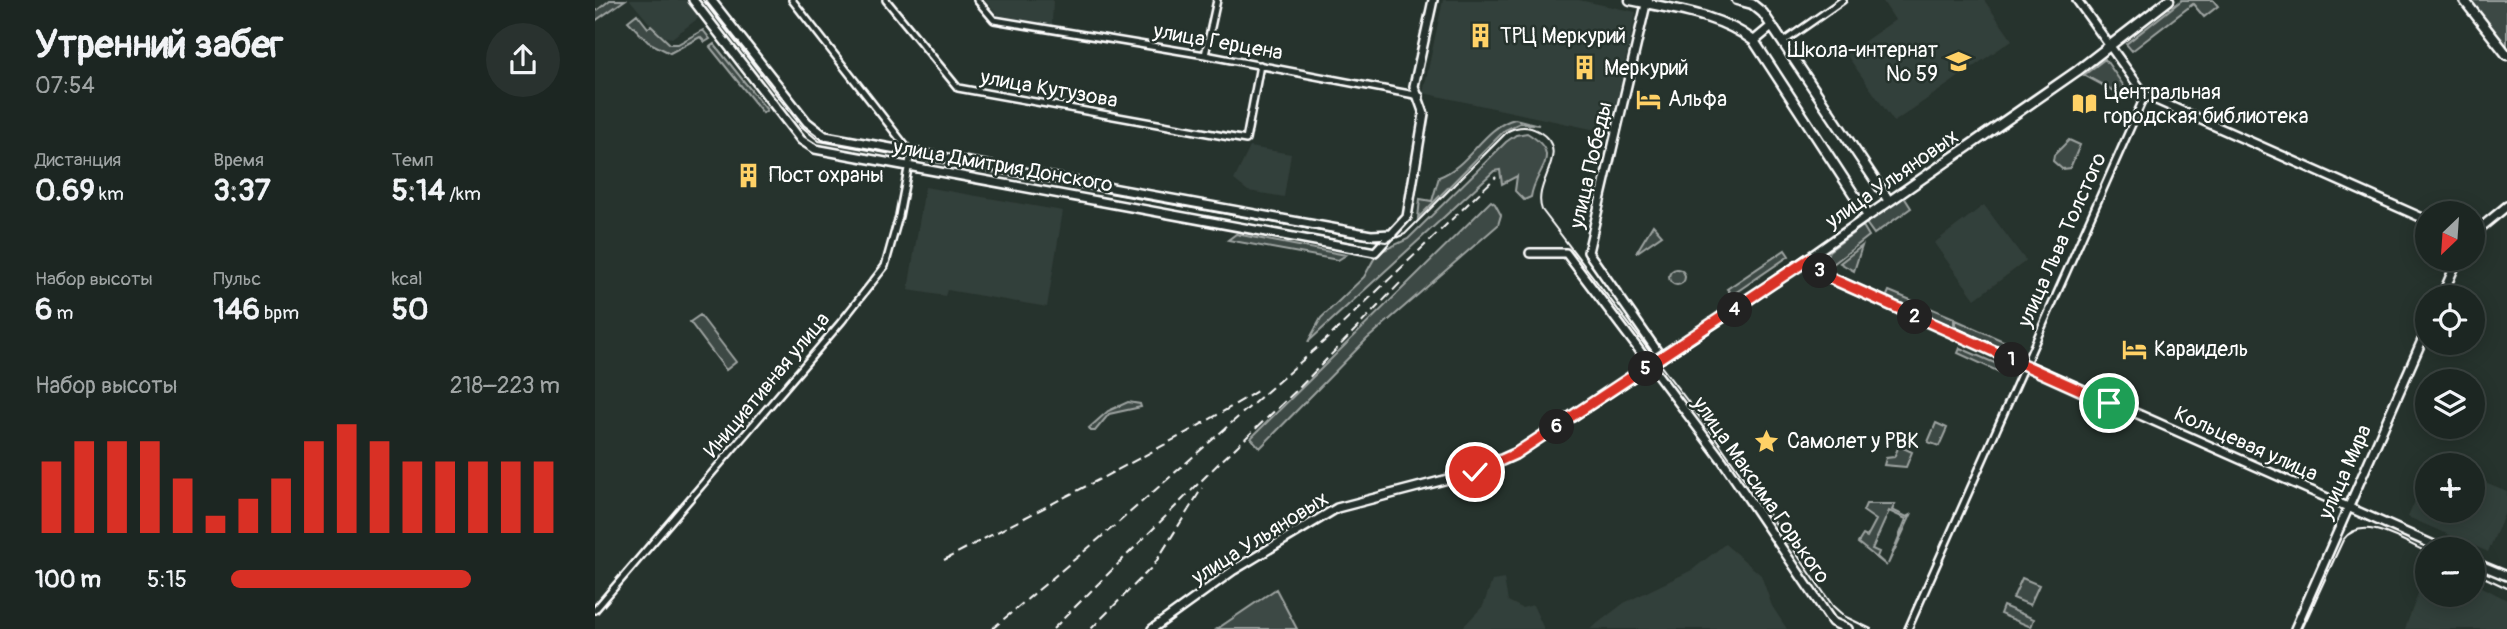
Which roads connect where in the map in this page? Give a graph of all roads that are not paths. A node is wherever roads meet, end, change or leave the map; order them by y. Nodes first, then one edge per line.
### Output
1 (693, 0) edge
2 (711, 0) edge
3 (792, 0) edge
4 (886, 0) edge
5 (977, 0) edge
6 (1217, 0) edge
7 (1433, 0) edge
8 (1630, 0) edge
9 (1737, 0) edge
10 (1843, 0) edge
11 (2077, 0) edge
12 (2169, 0) edge
13 (2464, 0) edge
14 (1647, 2) edge
15 (1772, 26) junction
16 (1753, 41) junction
17 (1783, 42) junction
18 (2110, 47) junction
19 (1205, 55) junction
20 (2507, 55) edge
21 (1260, 65) junction
22 (2145, 95) junction
23 (1420, 96) junction
24 (911, 153) junction
25 (910, 167) junction
26 (1889, 201) junction
27 (2507, 206) edge
28 (2415, 215) edge
29 (1868, 216) junction
30 (2485, 224) edge
31 (1393, 234) junction
32 (1530, 253) dead end
33 (1809, 259) junction
34 (2416, 355) edge
35 (1662, 358) junction
36 (2023, 365) junction
37 (1650, 366) junction
38 (2348, 508) junction
39 (2415, 537) edge
40 (2485, 567) edge
41 (2507, 576) edge
42 (595, 610) edge
43 (1152, 629) edge
44 (1848, 629) edge
45 (1908, 629) edge
46 (2295, 629) edge

1 - 25 street, улица Дмитрия Донского
2 - 24 street, улица Дмитрия Донского
3 - 24 street
4 - 21 street, улица Кутузова
5 - 19 street, улица Герцена
6 - 19 street
7 - 23 street
8 - 14 main road
9 - 15 main road
10 - 17 street
11 - 18 street
12 - 18 main road, улица Ульяновых
13 - 20 main road
14 - 16 main road
14 - 35 street, улица Победы
15 - 16 main road
15 - 17 main road
16 - 29 main road
17 - 26 main road
18 - 22 street
18 - 26 main road, улица Ульяновых
19 - 21 street, улица Герцена
21 - 23 street, улица Герцена
22 - 28 street
22 - 36 street, улица Льва Толстого
23 - 31 street
24 - 25 street, Инициативная улица
24 - 31 street, улица Дмитрия Донского
25 - 31 street, улица Дмитрия Донского
25 - 42 street, Инициативная улица
26 - 29 main road, улица Ульяновых
27 - 30 street
29 - 33 street, улица Ульяновых
32 - 37 street, улица Максима Горького
33 - 35 street, улица Ульяновых
33 - 36 street, Кольцевая улица
34 - 38 street, улица Мира
35 - 37 street, улица Ульяновых
36 - 38 street, Кольцевая улица
36 - 45 street, улица Льва Толстого
37 - 43 street, улица Ульяновых
37 - 44 street, улица Максима Горького
38 - 39 street, Кольцевая улица
38 - 46 street, улица Мира
40 - 41 street

